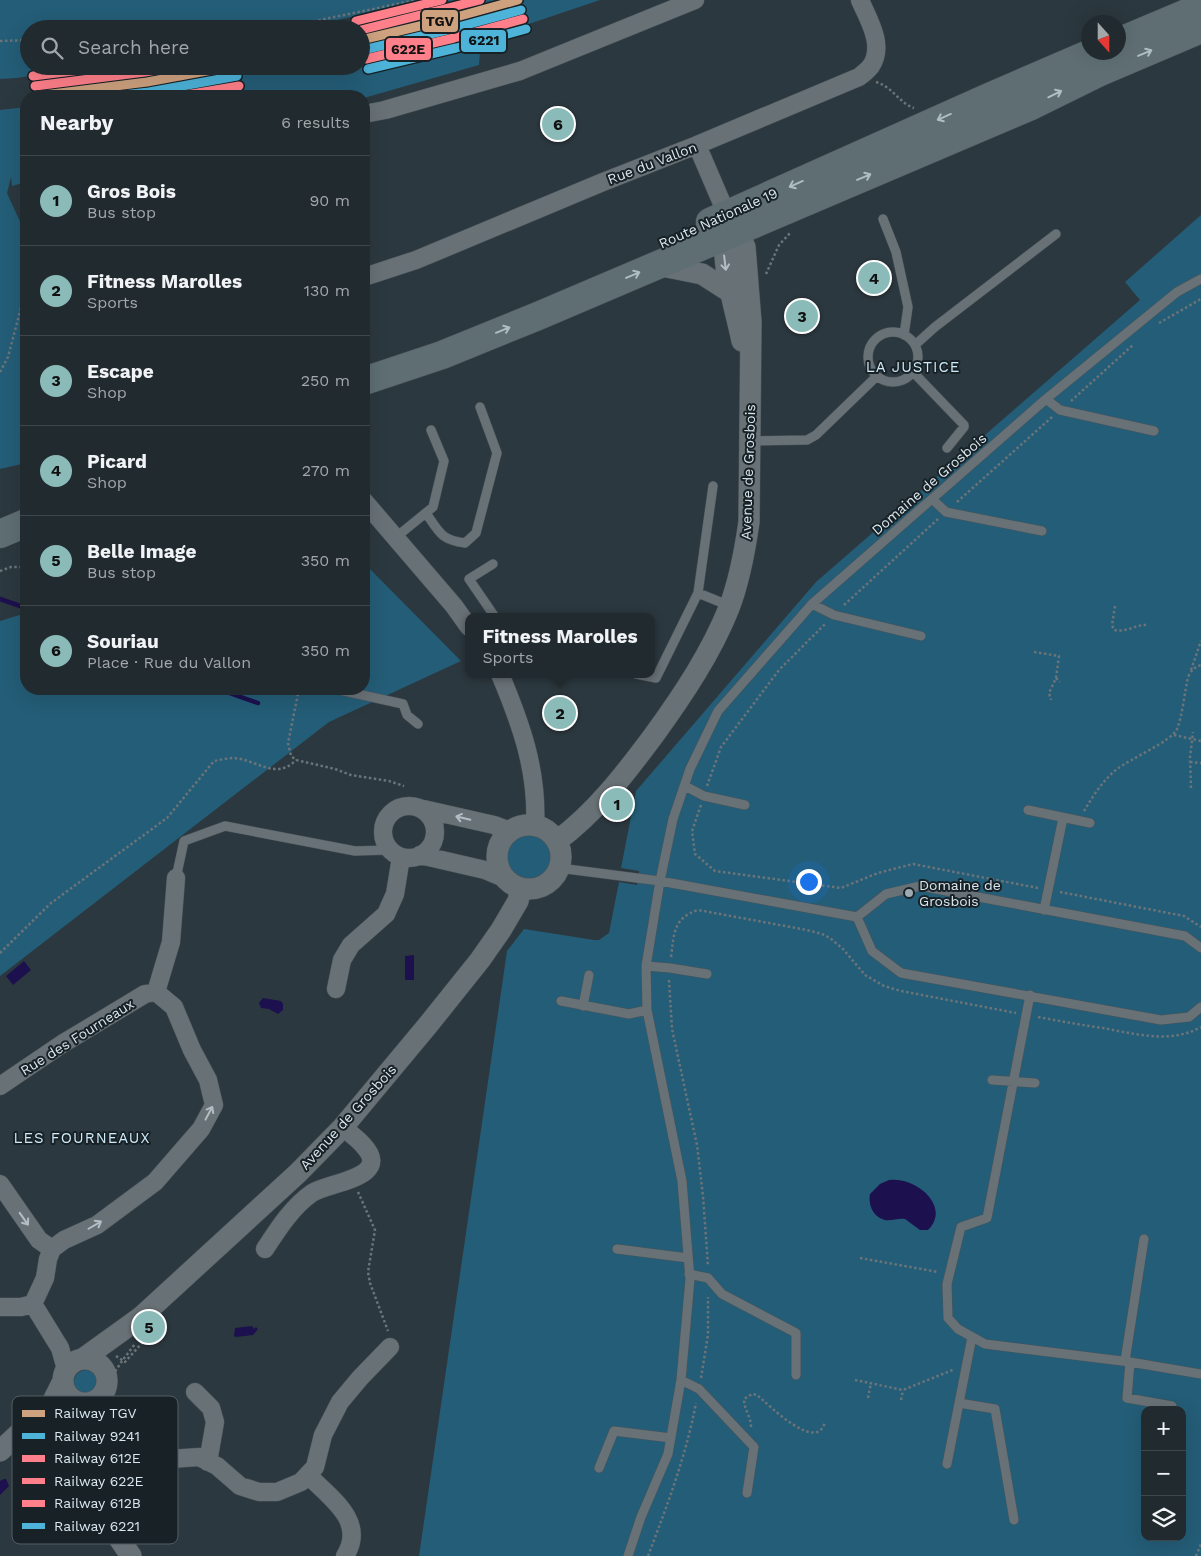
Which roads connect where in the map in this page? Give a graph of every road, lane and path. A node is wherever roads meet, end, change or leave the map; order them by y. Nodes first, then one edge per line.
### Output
1 (416, 0) edge
2 (695, 0) edge
3 (860, 0) edge
4 (1201, 7) edge
5 (320, 20) edge
6 (1201, 29) edge
7 (1126, 39) edge
8 (20, 40) edge
9 (0, 41) edge
10 (1081, 58) edge
11 (370, 113) edge
12 (697, 145) junction
13 (883, 219) dead end
14 (796, 227) dead end
15 (737, 231) junction
16 (1056, 234) dead end
17 (657, 264) junction
18 (370, 275) edge
19 (764, 278) dead end
20 (1201, 279) edge
21 (730, 292) junction
22 (1201, 299) edge
23 (20, 312) edge
24 (1154, 326) dead end
25 (904, 335) junction
26 (1140, 339) dead end
27 (915, 344) junction
28 (0, 372) edge
29 (913, 372) junction
30 (370, 376) edge
31 (749, 376) junction
32 (877, 376) junction
33 (370, 377) edge
34 (1046, 399) junction
35 (480, 406) dead end
36 (1060, 410) junction
37 (431, 430) dead end
38 (1154, 431) dead end
39 (750, 441) junction
40 (947, 448) dead end
41 (713, 486) dead end
42 (932, 499) junction
43 (370, 508) edge
44 (946, 512) junction
45 (426, 513) junction
46 (20, 526) edge
47 (1042, 530) dead end
48 (0, 534) edge
49 (395, 538) junction
50 (493, 564) dead end
51 (20, 567) edge
52 (0, 571) edge
53 (698, 593) junction
54 (812, 604) junction
55 (730, 606) junction
56 (1115, 606) dead end
57 (492, 613) edge
58 (834, 615) junction
59 (465, 621) edge
60 (1148, 625) dead end
61 (921, 636) dead end
62 (1201, 641) edge
63 (1034, 652) dead end
64 (1201, 665) edge
65 (1190, 671) junction
66 (502, 678) edge
67 (655, 678) edge
68 (1056, 678) junction
69 (1060, 682) dead end
70 (298, 695) edge
71 (362, 695) edge
72 (1051, 700) dead end
73 (418, 724) dead end
74 (1194, 732) dead end
75 (1174, 735) junction
76 (1192, 740) junction
77 (1201, 741) edge
78 (296, 760) junction
79 (1190, 762) junction
80 (1201, 763) edge
81 (624, 776) junction
82 (404, 786) dead end
83 (685, 786) junction
84 (1191, 788) dead end
85 (704, 796) junction
86 (745, 805) dead end
87 (413, 806) junction
88 (1028, 810) dead end
89 (1063, 818) junction
90 (1077, 821) junction
91 (1090, 823) dead end
92 (535, 826) junction
93 (510, 831) junction
94 (557, 841) junction
95 (396, 853) junction
96 (420, 855) junction
97 (560, 865) junction
98 (176, 878) joint
99 (660, 881) junction
100 (513, 883) junction
101 (1048, 890) junction
102 (1044, 910) junction
103 (857, 917) junction
104 (1201, 926) edge
105 (1201, 948) edge
106 (0, 953) edge
107 (646, 966) junction
108 (707, 974) dead end
109 (589, 975) dead end
110 (336, 989) dead end
111 (156, 992) junction
112 (1030, 995) junction
113 (560, 1001) dead end
114 (584, 1006) junction
115 (1201, 1007) edge
116 (647, 1010) junction
117 (992, 1080) dead end
118 (1012, 1081) junction
119 (1035, 1083) dead end
120 (0, 1086) edge
121 (343, 1127) junction
122 (353, 1179) junction
123 (0, 1184) edge
124 (1144, 1238) dead end
125 (617, 1248) dead end
126 (52, 1249) junction
127 (265, 1249) dead end
128 (688, 1258) junction
129 (860, 1258) dead end
130 (689, 1274) junction
131 (950, 1274) junction
132 (33, 1304) junction
133 (0, 1307) edge
134 (141, 1317) junction
135 (972, 1337) junction
136 (390, 1347) joint
137 (1128, 1361) junction
138 (70, 1363) junction
139 (106, 1371) junction
140 (966, 1371) junction
141 (796, 1374) dead end
142 (1201, 1374) edge
143 (681, 1380) junction
144 (855, 1380) dead end
145 (871, 1383) junction
146 (903, 1390) junction
147 (195, 1392) dead end
148 (56, 1396) edge
149 (78, 1396) edge
150 (90, 1396) edge
151 (868, 1398) dead end
152 (901, 1400) dead end
153 (959, 1403) junction
154 (1172, 1406) dead end
155 (825, 1422) dead end
156 (744, 1436) junction
157 (671, 1438) junction
158 (12, 1440) edge
159 (0, 1451) edge
160 (178, 1459) edge
161 (208, 1462) junction
162 (947, 1464) dead end
163 (599, 1468) dead end
164 (308, 1475) junction
165 (747, 1493) dead end
166 (1014, 1520) dead end
167 (123, 1544) edge
168 (1201, 1544) edge
169 (131, 1556) edge
170 (345, 1556) edge
171 (628, 1556) edge
172 (1196, 1556) edge

1 - 5 path
2 - 11 street
3 - 12 street, Rue du Vallon
4 - 7 main road
15 -> 6 main road, Route Nationale 19
8 - 9 path
10 -> 15 main road, Route Nationale 19
12 - 15 street
12 - 18 street, Rue du Vallon
13 - 25 lane
14 - 19 path
15 - 17 main road, Route Nationale 19
15 -> 21 street, Avenue de Grosbois
15 - 30 main road, Route Nationale 19
15 - 31 street, Avenue de Grosbois
16 - 27 lane
17 - 21 street
33 -> 17 main road, Route Nationale 19
20 - 34 lane, Domaine de Grosbois
21 - 31 street, Avenue de Grosbois
22 - 24 path
23 - 28 path
25 - 27 lane
25 - 32 lane
26 - 36 path
27 - 29 lane
29 - 32 lane
29 - 40 lane
31 - 39 street, Avenue de Grosbois
32 - 39 lane
34 - 36 lane
34 - 42 lane, Domaine de Grosbois
35 - 45 lane
36 - 38 lane
36 - 44 path
37 - 45 lane
39 - 55 street, Avenue de Grosbois
41 - 53 lane
42 - 44 lane
42 - 54 lane, Domaine de Grosbois
43 - 49 street
44 - 47 lane
44 - 58 path
45 - 49 lane
46 - 48 main road
49 - 59 street
50 - 57 lane
51 - 52 path
53 - 55 lane
53 - 67 lane
54 - 58 lane
54 - 83 lane, Domaine de Grosbois
55 - 81 street, Avenue de Grosbois
56 - 60 path
58 - 61 lane
58 - 85 path
62 - 65 path
63 - 68 path
64 - 65 path
65 - 75 path
66 - 92 street
68 - 69 path
68 - 72 path
70 - 78 path
71 - 73 lane
74 - 76 path
75 - 76 path
75 - 90 path
76 - 77 path
76 - 79 path
78 - 82 path
78 - 106 path
79 - 80 path
79 - 84 path
81 - 94 street, Avenue de Grosbois
81 - 97 street, Avenue de Grosbois
83 - 85 lane
83 - 99 lane, Domaine de Grosbois
85 - 86 lane
85 - 101 path
93 -> 87 street
87 - 95 street
87 - 96 street
88 - 89 lane
89 - 90 lane
89 - 101 lane
90 - 91 lane
92 - 93 street
92 - 94 street
93 - 100 street
94 - 97 street
95 - 96 street
95 - 98 lane
95 - 110 street
96 - 100 street
97 - 99 lane
97 - 100 street
98 - 111 street
99 - 103 lane
99 - 107 lane, Domaine de Grosbois
100 - 121 street, Avenue de Grosbois
101 - 102 lane
101 - 104 path
102 - 103 lane
102 - 105 lane
103 - 112 lane
107 - 108 lane
107 - 116 lane, Domaine de Grosbois
109 - 114 lane
111 - 120 street, Rue des Fourneaux
126 -> 111 street
112 - 115 lane
112 - 118 lane
113 - 114 lane
114 - 116 lane
116 - 128 lane, Domaine de Grosbois
117 - 118 lane
118 - 119 lane
118 - 131 lane
121 - 122 street
121 - 134 street, Avenue de Grosbois
122 - 127 street
122 - 136 path
123 -> 126 street
124 - 137 lane
125 - 128 lane
126 - 132 street
128 - 130 lane, Domaine de Grosbois
129 - 131 path
130 - 141 lane
130 - 143 lane, Domaine de Grosbois
131 - 135 lane
132 - 133 street
132 - 138 street
134 - 138 street, Avenue de Grosbois
134 - 139 street, Avenue de Grosbois
135 - 137 lane
135 - 140 lane
136 - 164 street
137 - 142 lane
137 - 154 lane
138 - 139 street
138 - 148 street, Avenue de Grosbois
138 - 149 street
139 - 150 street
140 - 146 path
140 - 153 lane
143 - 156 lane
143 - 157 lane, Domaine de Grosbois
144 - 145 path
145 - 146 path
145 - 151 path
146 - 152 path
147 - 161 street
153 - 162 lane
153 - 166 lane
155 - 156 path
156 - 165 lane
157 - 163 lane
157 - 171 lane, Domaine de Grosbois
158 - 159 street, Avenue de Grosbois
160 - 161 street
161 - 164 street
164 - 170 street
167 - 169 street
168 - 172 path

